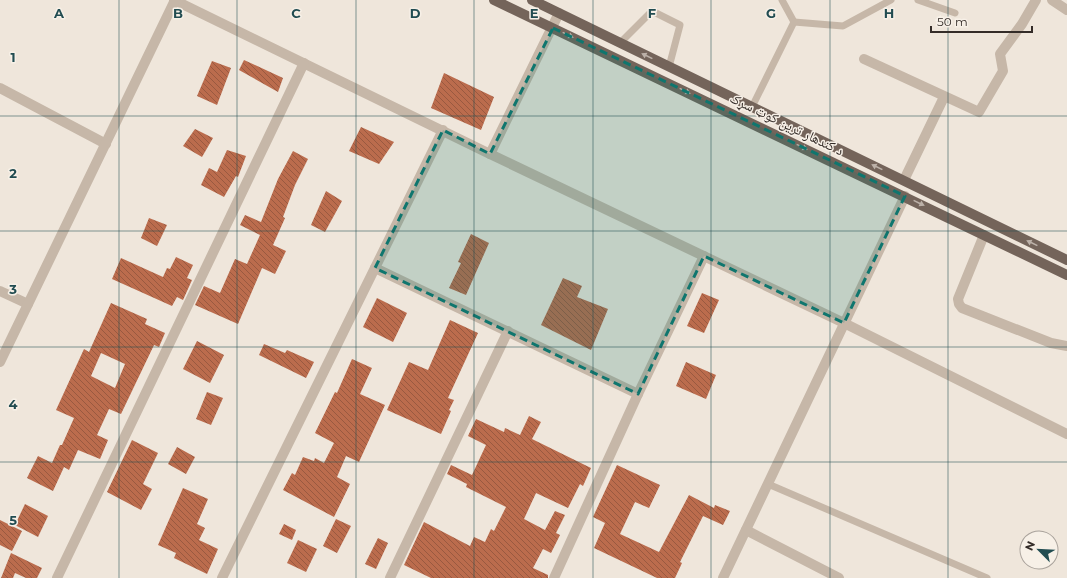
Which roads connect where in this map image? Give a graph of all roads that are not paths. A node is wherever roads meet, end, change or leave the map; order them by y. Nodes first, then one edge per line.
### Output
1 (175, 0) edge
2 (494, 0) edge
3 (532, 0) edge
4 (782, 0) edge
5 (891, 0) edge
6 (918, 0) edge
7 (1036, 0) edge
8 (1052, 0) edge
9 (1067, 10) edge
10 (954, 13) dead end
11 (559, 14) junction
12 (794, 22) junction
13 (553, 28) junction
14 (620, 43) junction
15 (864, 59) dead end
16 (304, 62) junction
17 (669, 67) junction
18 (0, 88) edge
19 (944, 97) junction
20 (752, 107) junction
21 (443, 130) junction
22 (106, 144) junction
23 (490, 154) junction
24 (904, 180) junction
25 (905, 196) junction
26 (984, 235) junction
27 (704, 256) junction
28 (1067, 260) edge
29 (374, 268) junction
30 (1067, 275) edge
31 (0, 291) edge
32 (28, 304) junction
33 (844, 323) junction
34 (508, 331) junction
35 (1067, 346) edge
36 (0, 362) edge
37 (638, 394) junction
38 (1067, 434) edge
39 (768, 484) junction
40 (746, 530) junction
41 (57, 578) edge
42 (222, 578) edge
43 (390, 578) edge
44 (554, 578) edge
45 (723, 578) edge
46 (839, 578) edge
47 (987, 578) edge

1 - 16 street
1 - 22 street
2 - 13 main road, د کندهار ترين کوټ سړک
3 - 11 main road, د کندهار ترين کوټ سړک
4 - 12 lane
5 - 12 lane
6 - 10 lane
7 - 19 street
8 - 9 street
11 - 13 street
11 - 14 main road, د کندهار ترين کوټ سړک
12 - 20 lane
13 - 23 street
13 -> 25 main road, د کندهار ترين کوټ سړک
17 -> 14 main road, د کندهار ترين کوټ سړک
14 - 17 lane
15 - 19 street
16 - 21 street
16 - 41 street
17 - 20 main road, د کندهار ترين کوټ سړک
18 - 22 street
19 - 24 street
24 -> 20 main road, د کندهار ترين کوټ سړک
21 - 23 street
21 - 29 street
22 - 32 street
23 - 27 street
28 -> 24 main road, د کندهار ترين کوټ سړک
25 -> 26 main road, د کندهار ترين کوټ سړک
25 - 33 street
26 - 30 main road, د کندهار ترين کوټ سړک
26 - 35 street
27 - 33 street
27 - 37 street
29 - 34 street
29 - 42 street
31 - 32 street
32 - 36 street
33 - 38 street
33 - 39 street
34 - 37 street
34 - 43 street
37 - 44 street
39 - 40 street
39 - 47 lane
40 - 45 street
40 - 46 street

